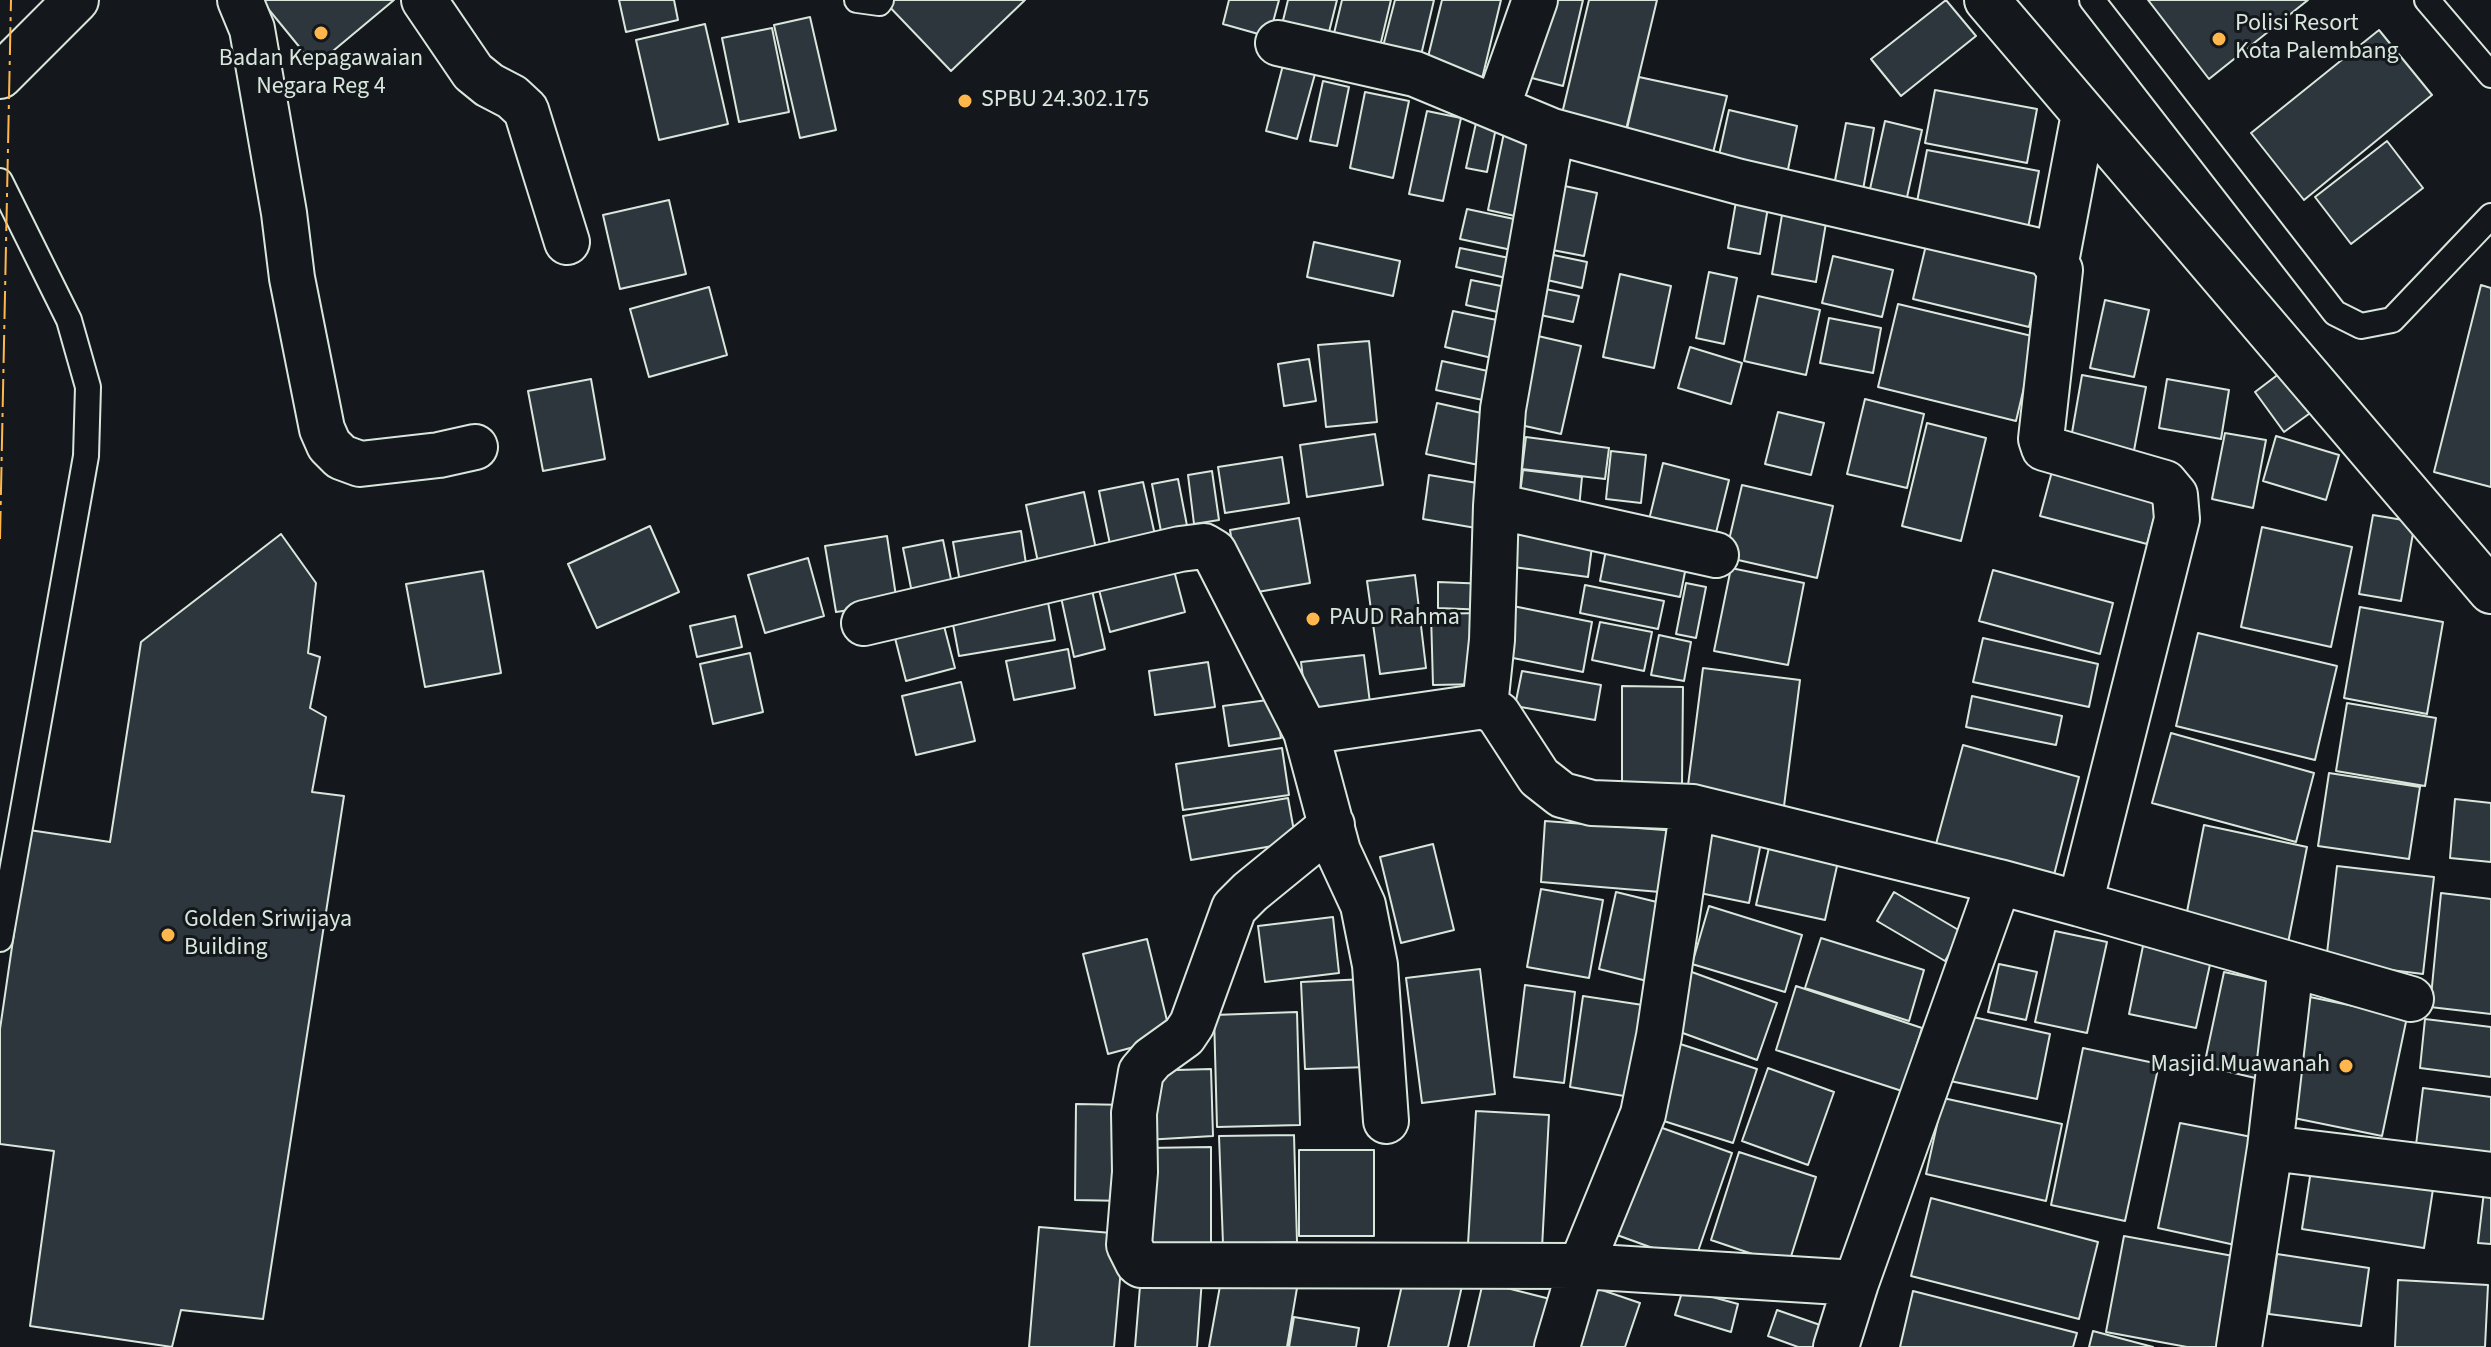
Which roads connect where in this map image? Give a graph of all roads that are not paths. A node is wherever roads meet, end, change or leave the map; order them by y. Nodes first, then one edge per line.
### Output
1 (240, 0) edge
2 (424, 0) edge
3 (857, 0) edge
4 (881, 0) edge
5 (1535, 0) edge
6 (1987, 0) edge
7 (2092, 0) edge
8 (2427, 0) edge
9 (59, 6) edge
10 (1278, 43) dead end
11 (2491, 75) edge
12 (0, 76) edge
13 (1497, 108) junction
14 (2084, 114) junction
15 (1552, 131) junction
16 (0, 181) edge
17 (2491, 216) edge
18 (567, 242) dead end
19 (2056, 262) junction
20 (475, 447) dead end
21 (1496, 506) junction
22 (1716, 555) dead end
23 (2491, 591) edge
24 (864, 623) dead end
25 (1485, 706) junction
26 (1306, 732) junction
27 (1693, 807) junction
28 (1332, 825) junction
29 (1999, 882) junction
30 (2080, 904) junction
31 (0, 939) edge
32 (2291, 965) junction
33 (2411, 999) dead end
34 (1386, 1121) dead end
35 (2270, 1148) junction
36 (2491, 1175) edge
37 (1581, 1266) junction
38 (1856, 1283) junction
39 (1557, 1347) edge
40 (1836, 1347) edge
41 (2239, 1347) edge

1 - 20 main road
2 - 18 main road
3 - 4 lane
5 - 13 main road
6 - 14 main road
7 - 17 lane
8 - 11 lane
9 - 12 main road
10 - 13 main road
13 - 15 main road
14 - 19 main road
14 - 23 main road
15 - 19 main road
15 - 21 main road
16 - 31 lane
19 - 30 main road
21 - 22 main road
21 - 25 main road
24 - 26 main road
25 - 26 main road
25 - 27 main road
26 - 28 main road
27 - 29 main road
27 - 37 main road
28 - 34 main road
28 - 37 main road
29 - 30 main road
29 - 38 main road
30 - 32 main road
32 - 33 main road
32 - 35 main road
35 - 36 main road
35 - 41 main road
37 - 38 main road
37 - 39 main road
38 - 40 main road

